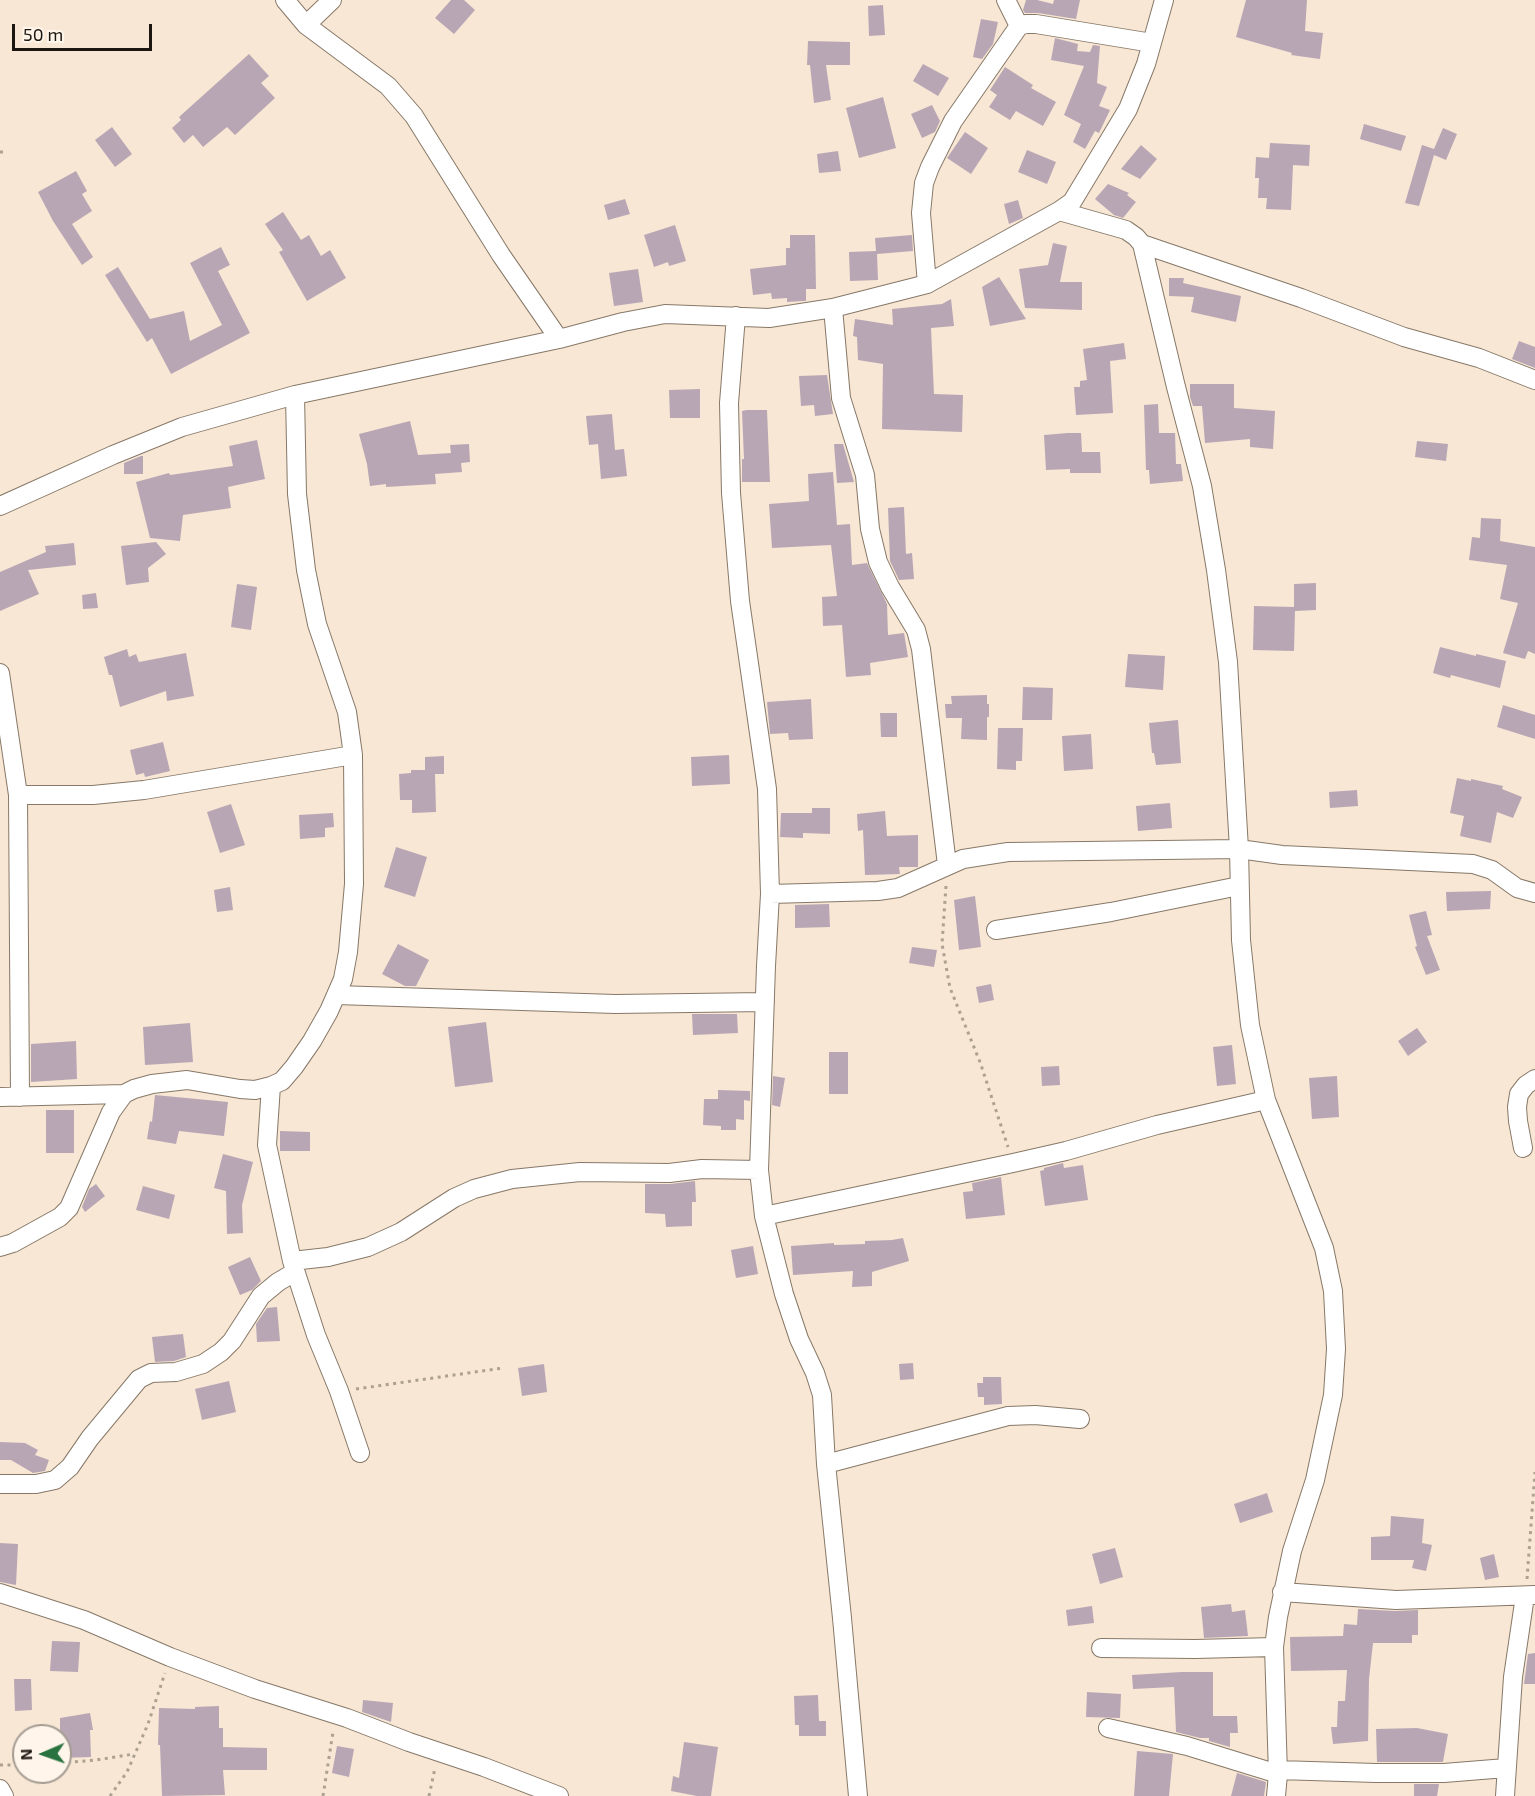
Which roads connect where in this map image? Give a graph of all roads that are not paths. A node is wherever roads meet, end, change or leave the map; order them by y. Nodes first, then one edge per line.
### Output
1 (285, 0) edge
2 (332, 0) edge
3 (1006, 0) edge
4 (1164, 0) edge
5 (306, 25) junction
6 (1019, 26) junction
7 (1152, 43) junction
8 (1059, 211) junction
9 (1142, 244) junction
10 (927, 284) junction
11 (833, 308) junction
12 (736, 316) junction
13 (559, 339) junction
14 (1535, 380) edge
15 (296, 395) junction
16 (0, 506) edge
17 (0, 673) edge
18 (353, 755) junction
19 (18, 795) junction
20 (1239, 849) junction
21 (947, 865) junction
22 (1239, 886) junction
23 (1535, 893) edge
24 (770, 894) junction
25 (996, 930) dead end
26 (336, 994) junction
27 (765, 1002) junction
28 (1535, 1079) edge
29 (271, 1086) junction
30 (124, 1094) junction
31 (0, 1097) edge
32 (20, 1097) junction
33 (1266, 1100) junction
34 (1523, 1148) dead end
35 (759, 1170) junction
36 (764, 1216) junction
37 (0, 1247) edge
38 (293, 1266) junction
39 (1080, 1419) dead end
40 (360, 1453) dead end
41 (826, 1464) junction
42 (0, 1484) edge
43 (1282, 1592) junction
44 (0, 1593) edge
45 (1530, 1595) edge
46 (1274, 1647) junction
47 (1101, 1648) dead end
48 (1108, 1728) dead end
49 (1506, 1768) junction
50 (1278, 1772) junction
51 (0, 1789) edge
52 (4, 1796) edge
53 (559, 1796) edge
54 (858, 1796) edge
55 (1276, 1796) edge
56 (1505, 1796) edge

1 - 5 street
2 - 5 street
3 - 6 street
4 - 7 street
5 - 13 street
6 - 7 street
6 - 10 street
7 - 8 street
8 - 9 street
8 - 10 street
9 - 14 street
9 - 20 street
10 - 11 street
11 - 12 street
11 - 21 street
12 - 13 street
12 - 24 street
13 - 15 street
15 - 16 street
15 - 18 street
17 - 19 street
18 - 19 street
18 - 26 street
19 - 32 street
20 - 21 street
20 - 22 street
20 - 23 street
21 - 24 street
22 - 25 street
22 - 33 street
24 - 27 street
26 - 27 street
26 - 29 street
27 - 35 street
28 - 34 street
29 - 30 street
29 - 38 street
30 - 32 street
30 - 37 street
31 - 32 street
33 - 36 street
33 - 43 street
35 - 36 street
35 - 38 street
36 - 41 street
38 - 40 street
38 - 42 street
39 - 41 street
41 - 54 street
43 - 45 street
43 - 46 street
44 - 53 street
45 - 49 street
46 - 47 street
46 - 50 street
48 - 50 street
49 - 50 street
49 - 56 street
50 - 55 street
51 - 52 street

